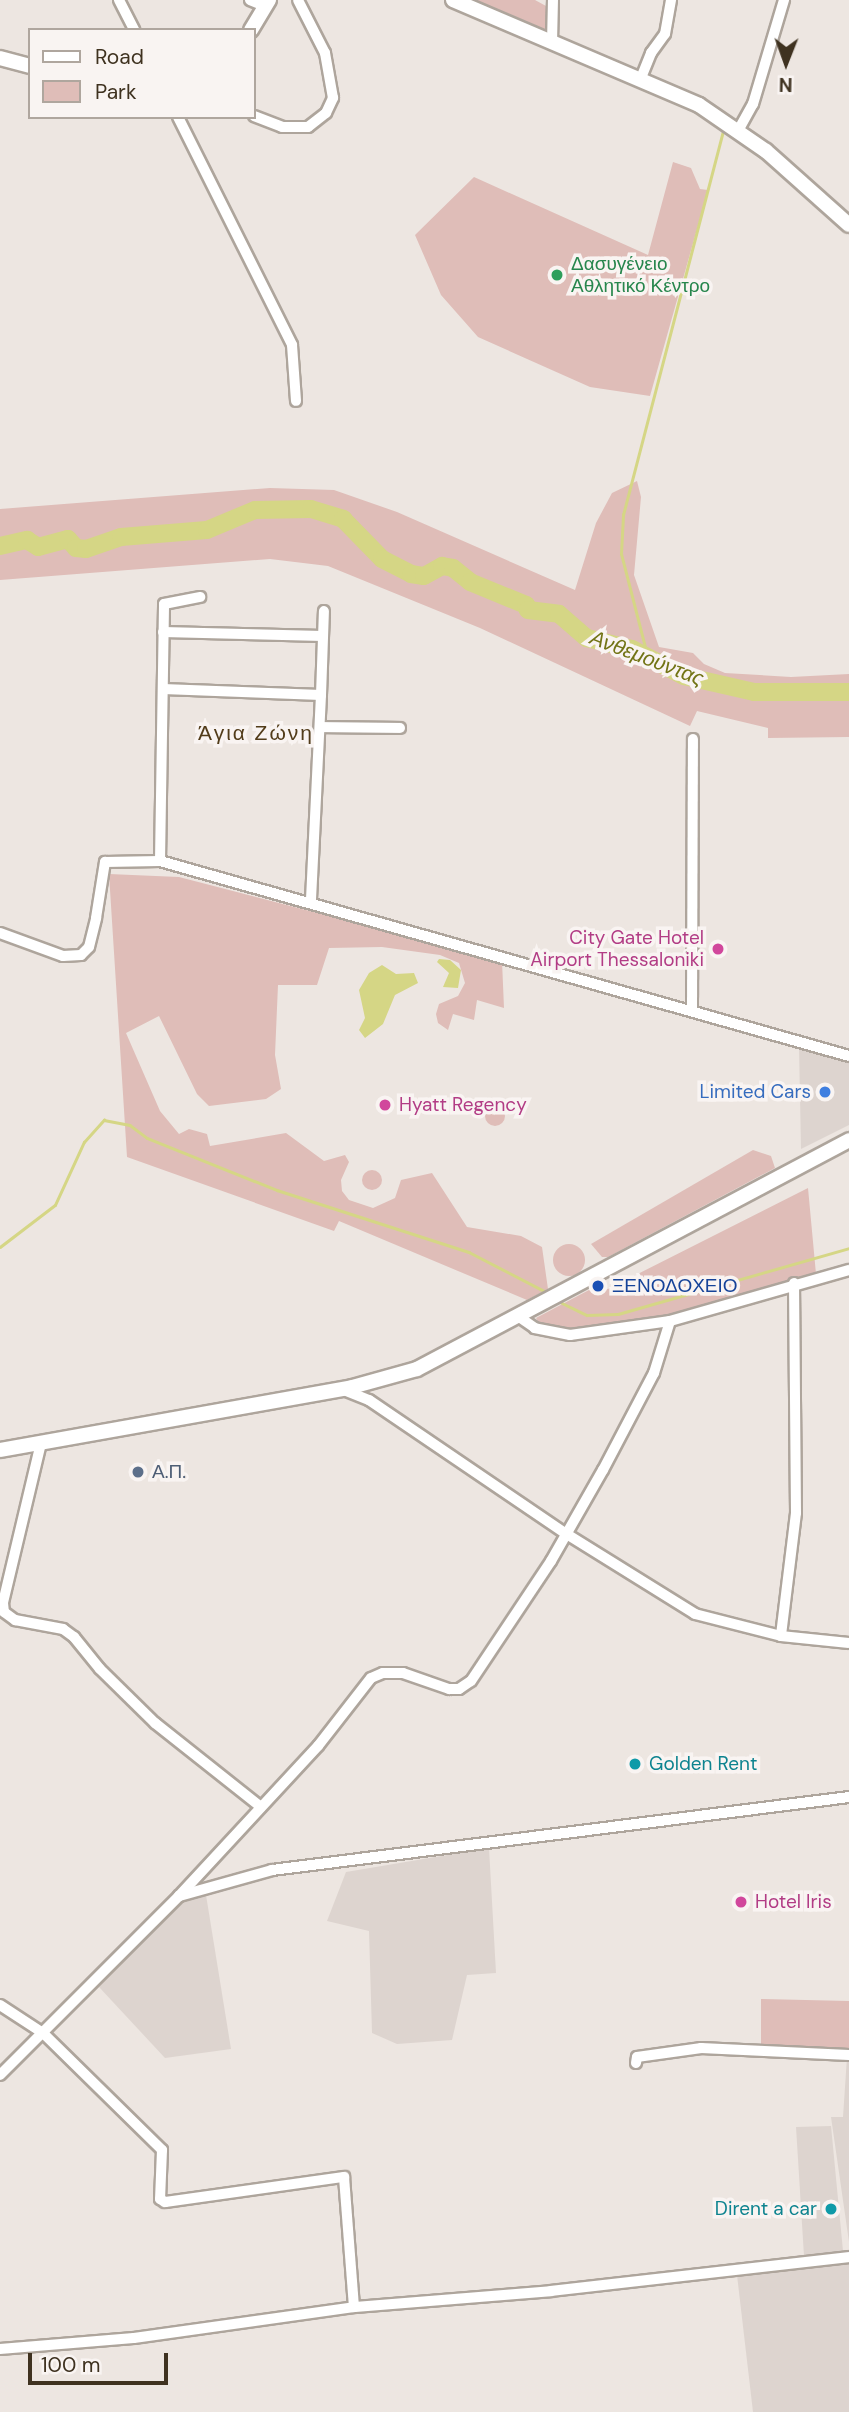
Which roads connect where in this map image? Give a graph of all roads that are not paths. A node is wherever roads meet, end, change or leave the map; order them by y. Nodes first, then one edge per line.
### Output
1 (119, 0) edge
2 (250, 0) edge
3 (298, 0) edge
4 (453, 0) edge
5 (553, 0) edge
6 (671, 0) edge
7 (783, 0) edge
8 (267, 3) edge
9 (133, 28) edge
10 (252, 28) edge
11 (552, 43) junction
12 (0, 58) edge
13 (28, 65) edge
14 (641, 78) junction
15 (256, 117) edge
16 (179, 119) edge
17 (739, 129) junction
18 (849, 225) edge
19 (296, 401) dead end
20 (200, 597) dead end
21 (324, 611) dead end
22 (163, 632) junction
23 (323, 636) junction
24 (163, 689) junction
25 (321, 695) junction
26 (320, 727) junction
27 (400, 728) dead end
28 (693, 739) dead end
29 (160, 861) junction
30 (311, 902) junction
31 (0, 933) edge
32 (692, 1009) junction
33 (849, 1056) edge
34 (849, 1140) edge
35 (849, 1270) edge
36 (794, 1283) junction
37 (519, 1317) junction
38 (670, 1321) junction
39 (377, 1381) junction
40 (340, 1389) junction
41 (376, 1405) junction
42 (41, 1443) junction
43 (0, 1450) edge
44 (565, 1533) junction
45 (781, 1636) junction
46 (849, 1643) edge
47 (849, 1797) edge
48 (261, 1807) junction
49 (179, 1896) junction
50 (0, 2004) edge
51 (43, 2033) junction
52 (849, 2055) edge
53 (636, 2063) dead end
54 (0, 2075) edge
55 (849, 2257) edge
56 (354, 2306) junction
57 (0, 2349) edge

1 - 9 street
2 - 8 street
3 - 15 street
4 - 11 street
5 - 11 street
6 - 14 street
7 - 17 street
8 - 10 street
11 - 14 street
12 - 13 street
14 - 17 street
16 - 19 street
17 - 18 street
20 - 22 street
21 - 23 street
22 - 23 street
22 - 24 street
23 - 25 street
24 - 25 street
24 - 29 street
25 - 26 street
26 - 27 street
26 - 30 street
28 - 32 street
29 - 30 street
29 - 31 street
30 - 32 street
32 - 33 street
34 - 37 street
35 - 36 street
36 - 38 street
36 - 45 street
37 - 38 street
37 - 39 street
38 - 44 street
39 - 40 street
39 - 41 street
40 - 41 street
40 - 42 street
41 - 44 street
42 - 43 street
42 - 48 street
44 - 45 street
44 - 48 street
45 - 46 street
47 - 49 street
48 - 49 street
49 - 51 street
50 - 51 street
51 - 54 street
51 - 56 street
52 - 53 street
55 - 56 street
56 - 57 street

